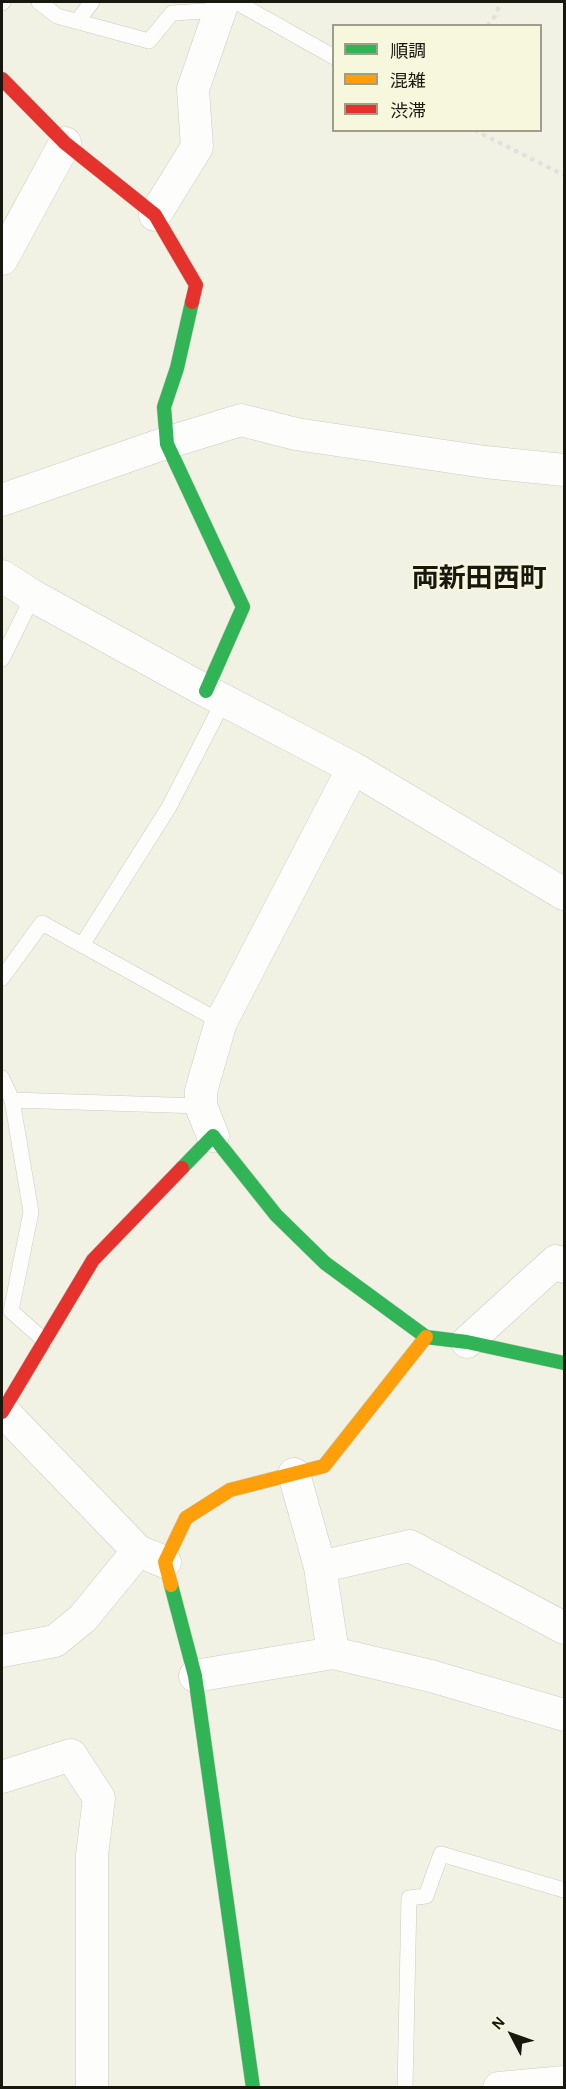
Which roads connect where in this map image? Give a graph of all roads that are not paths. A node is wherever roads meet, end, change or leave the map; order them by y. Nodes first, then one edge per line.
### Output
1 (39, 2) edge
2 (92, 2) edge
3 (227, 4) edge
4 (78, 20) junction
5 (332, 56) edge
6 (2, 79) edge
7 (65, 142) junction
8 (155, 215) junction
9 (2, 259) edge
10 (167, 444) junction
11 (564, 470) edge
12 (2, 500) edge
13 (2, 576) edge
14 (33, 596) junction
15 (2, 659) edge
16 (215, 695) junction
17 (353, 768) junction
18 (564, 894) edge
19 (82, 945) junction
20 (2, 978) edge
21 (221, 1022) junction
22 (2, 1078) edge
23 (12, 1101) junction
24 (201, 1106) junction
25 (213, 1136) junction
26 (564, 1267) edge
27 (426, 1337) junction
28 (45, 1341) junction
29 (467, 1342) junction
30 (564, 1363) edge
31 (2, 1411) edge
32 (294, 1474) junction
33 (152, 1556) junction
34 (320, 1567) junction
35 (564, 1628) edge
36 (2, 1651) edge
37 (333, 1653) junction
38 (195, 1676) junction
39 (564, 1715) edge
40 (2, 1777) edge
41 (564, 1890) edge
42 (564, 2082) edge
43 (92, 2088) edge
44 (253, 2088) edge
45 (405, 2088) edge
46 (500, 2088) edge

1 - 4 lane
2 - 4 lane
3 - 4 lane
3 - 5 lane
3 - 8 street
6 - 7 street
7 - 8 street
7 - 9 street
8 - 10 street
10 - 11 street
10 - 12 street
10 - 16 street
13 - 14 street
14 - 15 lane
14 - 16 street
16 - 17 street
16 - 19 lane
17 - 18 street
17 - 21 street
19 - 20 lane
19 - 21 lane
21 - 24 street
22 - 23 lane
23 - 24 lane
23 - 28 lane
24 - 25 street
25 - 27 street
25 - 28 street
26 - 29 street
27 - 29 street
27 - 32 street
28 - 31 street
29 - 30 street
31 - 33 street
32 - 33 street
32 - 34 street
33 - 36 street
33 - 38 street
34 - 35 street
34 - 37 street
37 - 38 street
37 - 39 street
38 - 44 street
40 - 43 street
41 - 45 lane
42 - 46 street

